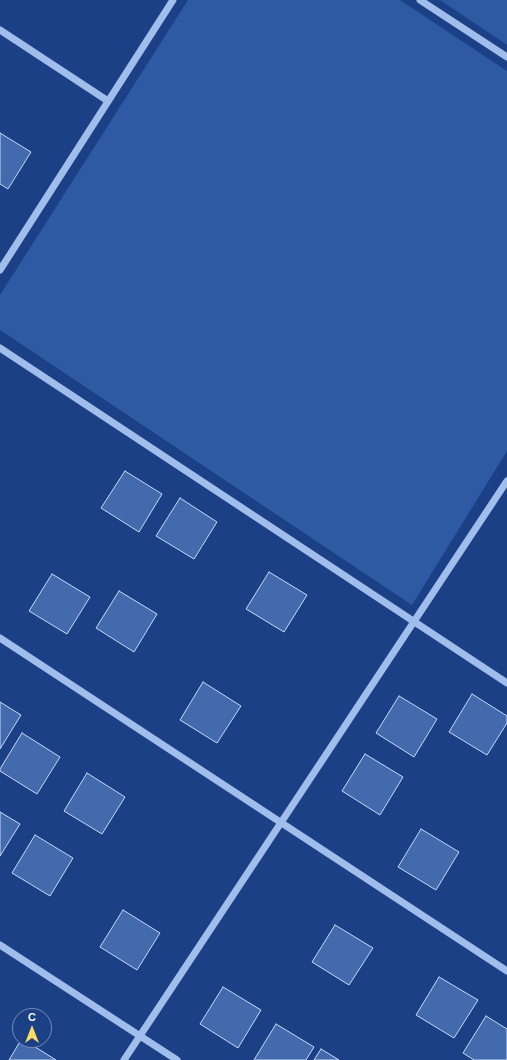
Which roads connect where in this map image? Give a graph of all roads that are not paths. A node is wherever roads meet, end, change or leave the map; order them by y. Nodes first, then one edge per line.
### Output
1 (174, 0) edge
2 (420, 0) edge
3 (0, 30) edge
4 (507, 57) edge
5 (108, 101) junction
6 (0, 270) edge
7 (0, 348) edge
8 (507, 481) edge
9 (414, 621) junction
10 (0, 638) edge
11 (507, 683) edge
12 (281, 823) junction
13 (0, 945) edge
14 (507, 971) edge
15 (140, 1036) junction
16 (124, 1060) edge
17 (177, 1060) edge

1 - 5 street
2 - 4 street
3 - 5 street
5 - 6 street
7 - 9 street
8 - 9 street
9 - 11 street
9 - 12 street
10 - 12 street
12 - 14 street
12 - 15 street
13 - 15 street
15 - 16 street
15 - 17 street

